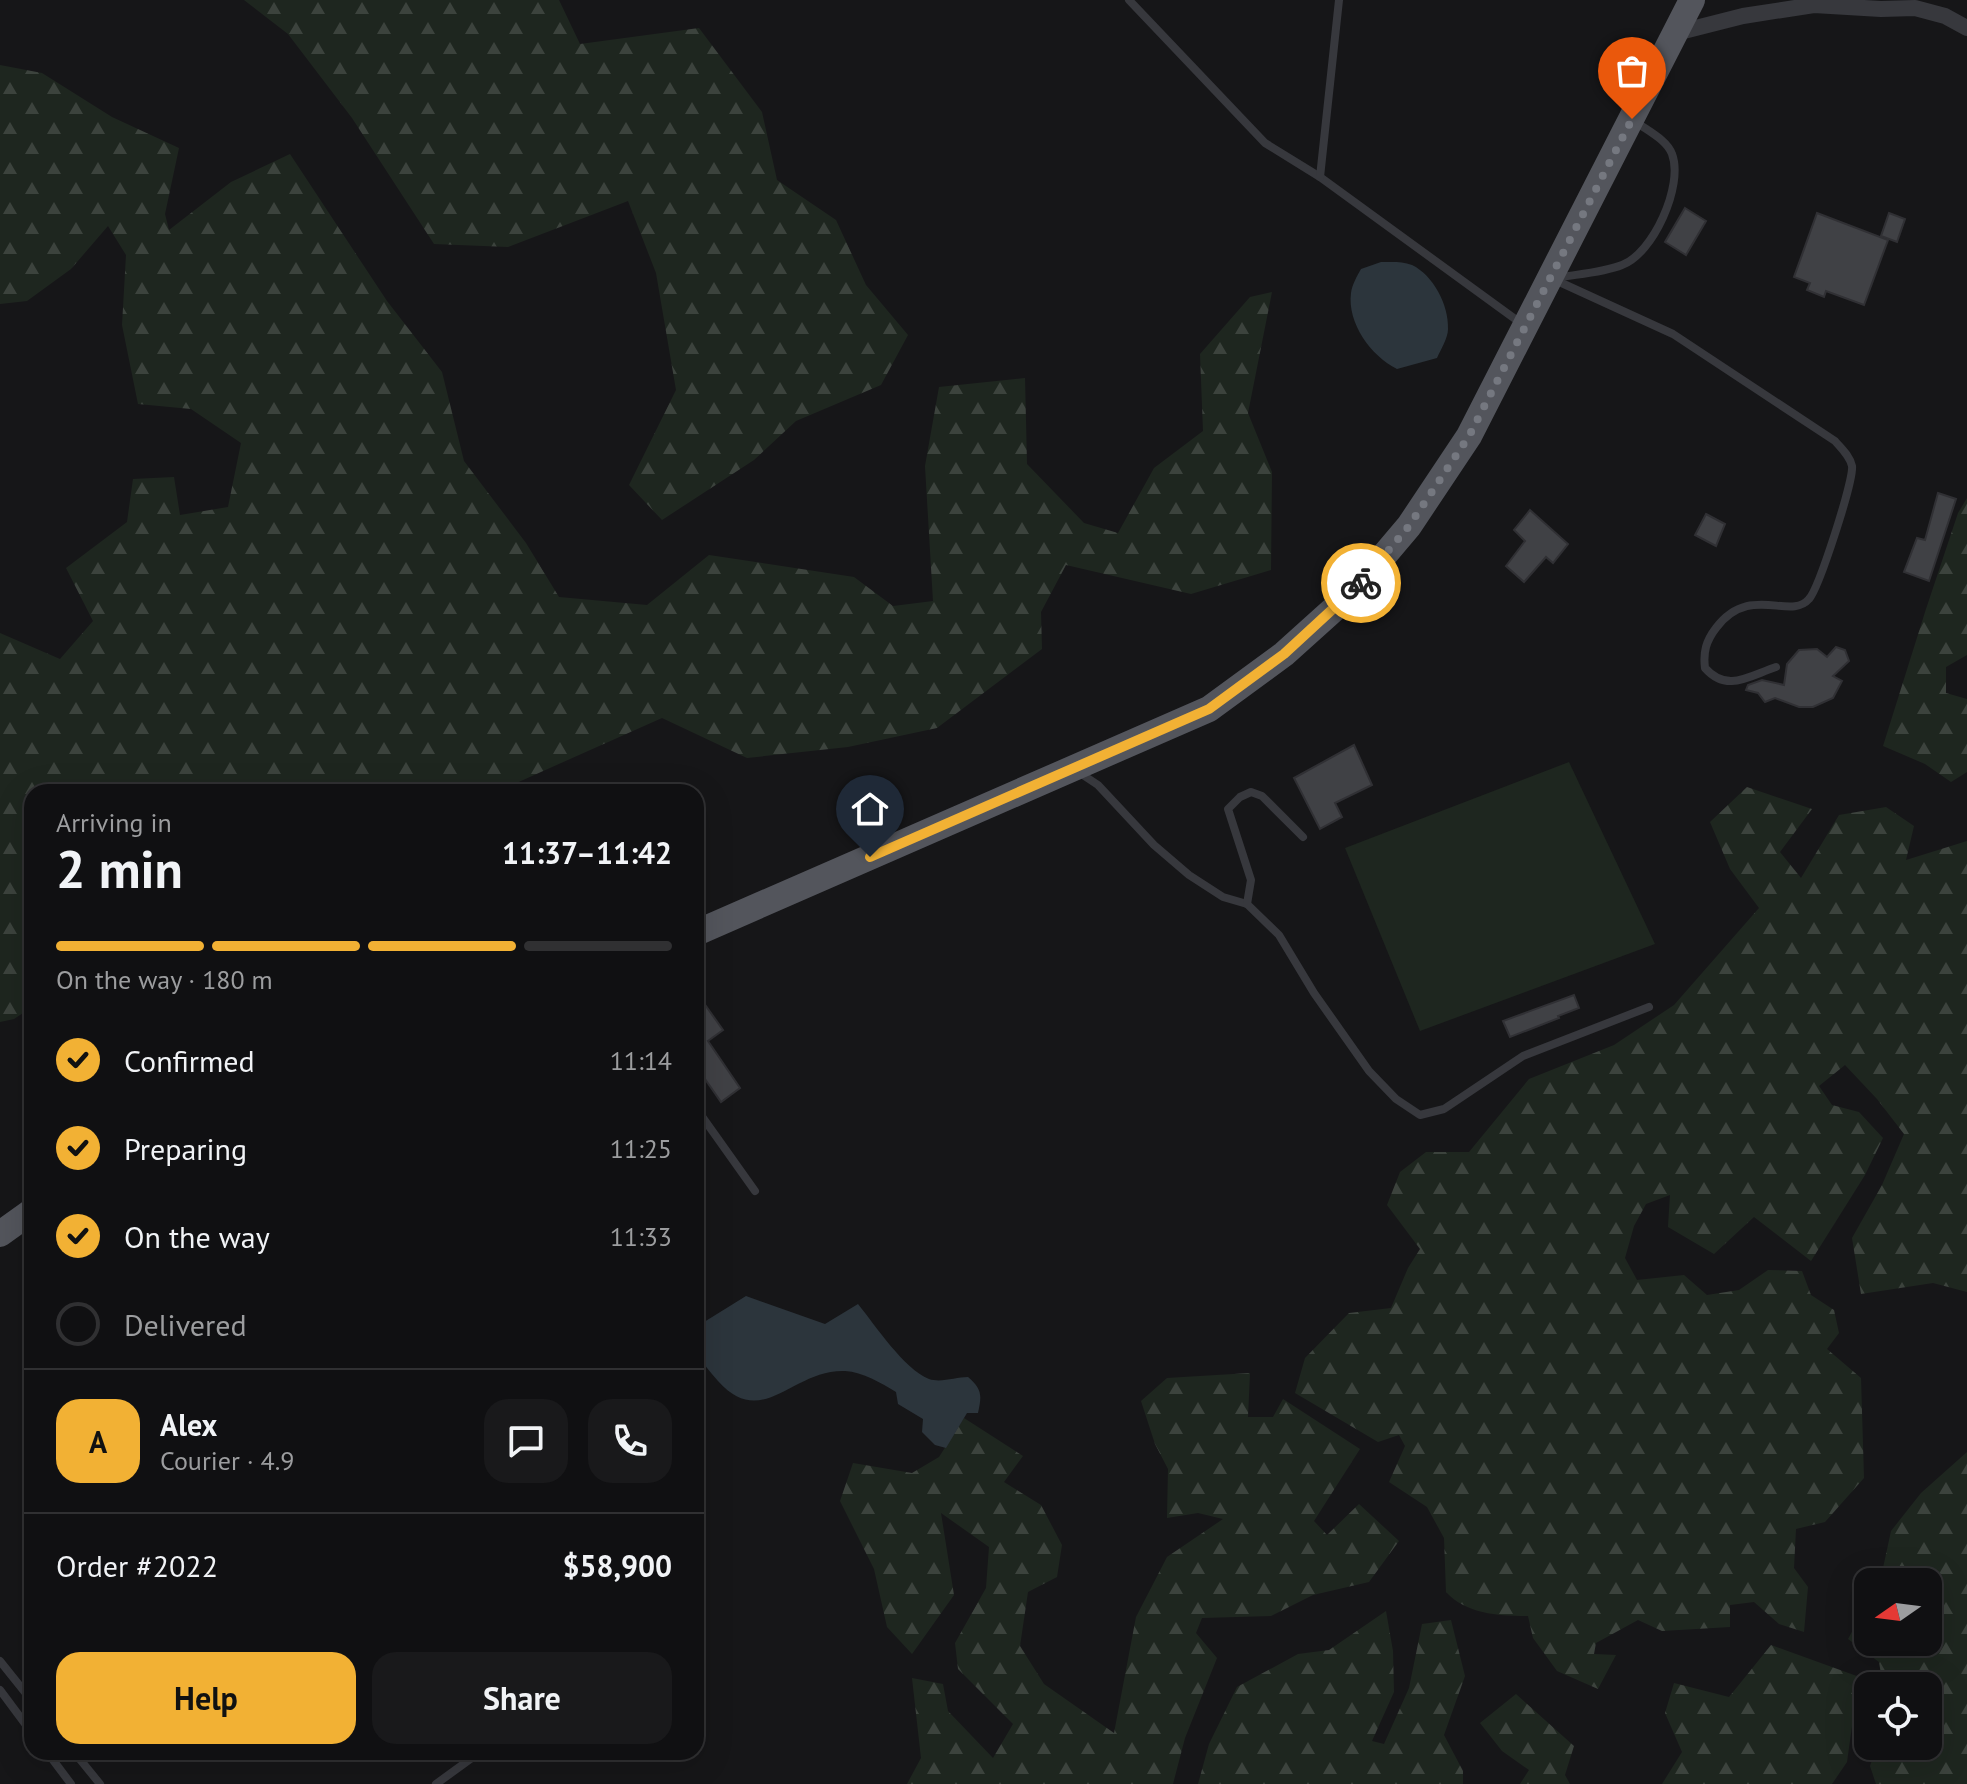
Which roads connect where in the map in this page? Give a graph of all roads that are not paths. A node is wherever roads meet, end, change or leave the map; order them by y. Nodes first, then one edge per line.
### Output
1 (1129, 0) edge
2 (1339, 0) edge
3 (1692, 0) edge
4 (1967, 28) edge
5 (1676, 33) junction
6 (1632, 119) junction
7 (1320, 177) junction
8 (1551, 279) junction
9 (1526, 326) junction
10 (1776, 667) dead end
11 (1073, 769) junction
12 (1303, 837) dead end
13 (1247, 904) junction
14 (704, 930) edge
15 (1649, 1007) dead end
16 (704, 1119) edge
17 (755, 1191) dead end
18 (24, 1217) edge
19 (0, 1234) edge
20 (0, 1661) edge
21 (0, 1690) edge
22 (24, 1691) edge
23 (24, 1722) edge
24 (53, 1760) edge
25 (80, 1760) edge
26 (469, 1760) edge
27 (71, 1784) edge
28 (100, 1784) edge
29 (436, 1784) edge

1 - 7 lane
2 - 7 lane
3 - 5 main road
4 - 5 street
5 - 6 main road
6 - 8 main road
6 - 8 lane
7 - 9 lane
8 - 9 main road
8 - 10 lane
9 - 11 main road
11 - 13 lane
11 - 14 main road
12 - 13 lane
13 - 15 lane
16 - 17 lane
18 - 19 main road
20 - 22 lane
21 - 23 lane
24 - 27 lane
25 - 28 lane
26 - 29 lane

